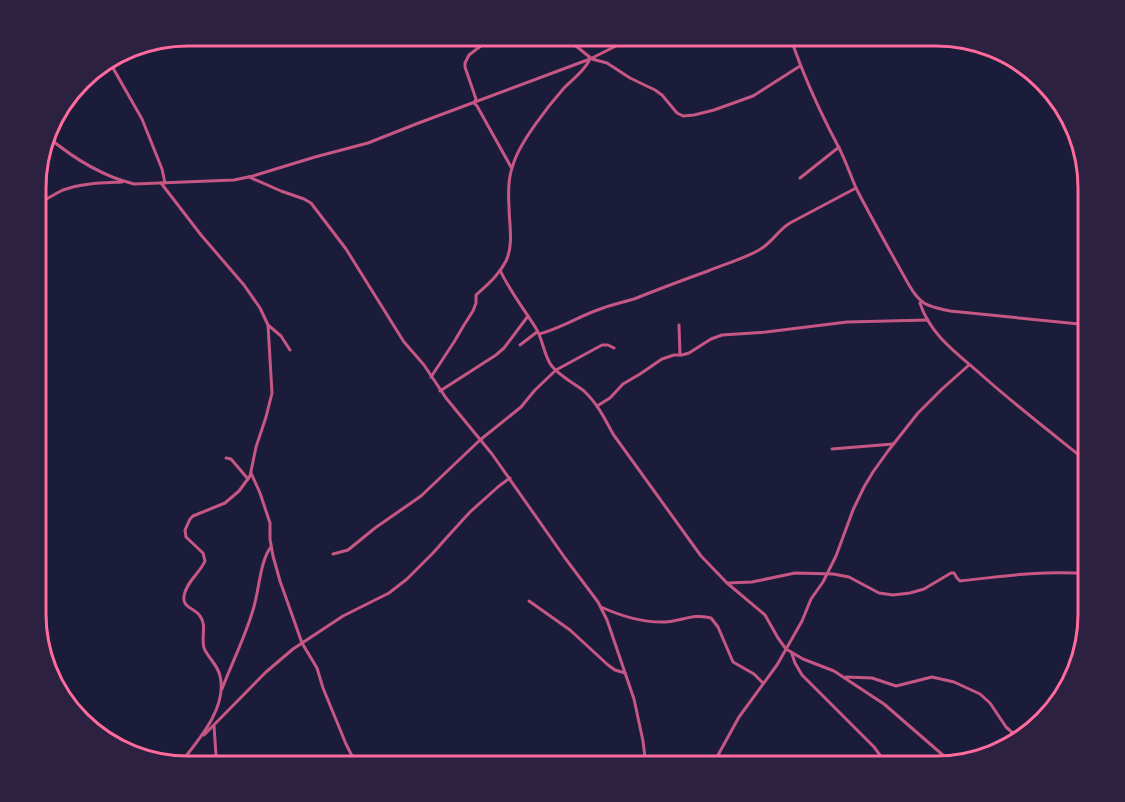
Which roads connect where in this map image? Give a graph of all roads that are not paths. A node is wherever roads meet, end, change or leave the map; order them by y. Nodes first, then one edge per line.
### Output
1 (480, 46) edge
2 (577, 47) edge
3 (615, 47) edge
4 (794, 47) edge
5 (591, 59) junction
6 (800, 66) junction
7 (114, 67) edge
8 (474, 103) junction
9 (54, 142) edge
10 (839, 147) junction
11 (512, 167) junction
12 (249, 177) junction
13 (800, 178) dead end
14 (124, 181) junction
15 (163, 183) junction
16 (856, 188) junction
17 (46, 199) edge
18 (500, 270) junction
19 (918, 299) junction
20 (528, 316) junction
21 (928, 320) junction
22 (268, 325) junction
23 (679, 325) dead end
24 (1078, 325) edge
25 (538, 333) junction
26 (520, 345) dead end
27 (614, 348) dead end
28 (290, 350) dead end
29 (680, 355) junction
30 (969, 365) junction
31 (556, 370) junction
32 (431, 377) junction
33 (440, 391) junction
34 (597, 406) junction
35 (480, 440) junction
36 (893, 444) junction
37 (832, 449) dead end
38 (1078, 454) edge
39 (226, 458) dead end
40 (251, 474) junction
41 (510, 478) junction
42 (248, 479) junction
43 (272, 547) junction
44 (333, 554) dead end
45 (827, 574) junction
46 (1078, 574) edge
47 (727, 583) junction
48 (529, 601) dead end
49 (600, 607) junction
50 (302, 643) junction
51 (786, 648) junction
52 (792, 652) junction
53 (625, 673) junction
54 (844, 677) junction
55 (763, 683) junction
56 (222, 691) junction
57 (214, 726) junction
58 (1013, 733) edge
59 (196, 743) junction
60 (187, 755) edge
61 (216, 755) edge
62 (352, 755) edge
63 (943, 755) edge
64 (645, 756) edge
65 (718, 756) edge
66 (881, 756) edge

1 - 8 street
2 - 5 street
3 - 5 street
4 - 6 street
5 - 6 street
5 - 8 street
5 - 11 street
6 - 10 street
7 - 15 street
8 - 11 street
8 - 12 street
9 - 14 street
10 - 13 street
10 - 16 street
11 - 18 street
12 - 15 street
12 - 32 street
14 - 15 street
14 - 17 street
15 - 22 street
16 - 19 street
16 - 25 street
18 - 20 street
18 - 32 street
19 - 21 street
19 - 24 street
20 - 25 street
20 - 33 street
21 - 29 street
21 - 30 street
22 - 28 street
22 - 40 street
23 - 29 street
25 - 26 street
25 - 31 street
27 - 31 street
29 - 34 street
30 - 36 street
30 - 38 street
31 - 34 street
31 - 35 street
32 - 33 street
33 - 35 street
34 - 47 street
35 - 41 street
35 - 44 street
36 - 37 street
36 - 45 street
39 - 42 street
40 - 42 street
40 - 43 street
41 - 49 street
41 - 50 street
42 - 56 street
43 - 50 street
43 - 56 street
45 - 46 street
45 - 47 street
45 - 51 street
47 - 51 street
48 - 53 street
49 - 53 street
49 - 55 street
50 - 57 street
50 - 62 street
51 - 52 street
51 - 55 street
52 - 54 street
52 - 66 street
53 - 64 street
54 - 58 street
54 - 63 street
55 - 65 street
56 - 59 street
57 - 59 street
57 - 61 street
59 - 60 street

